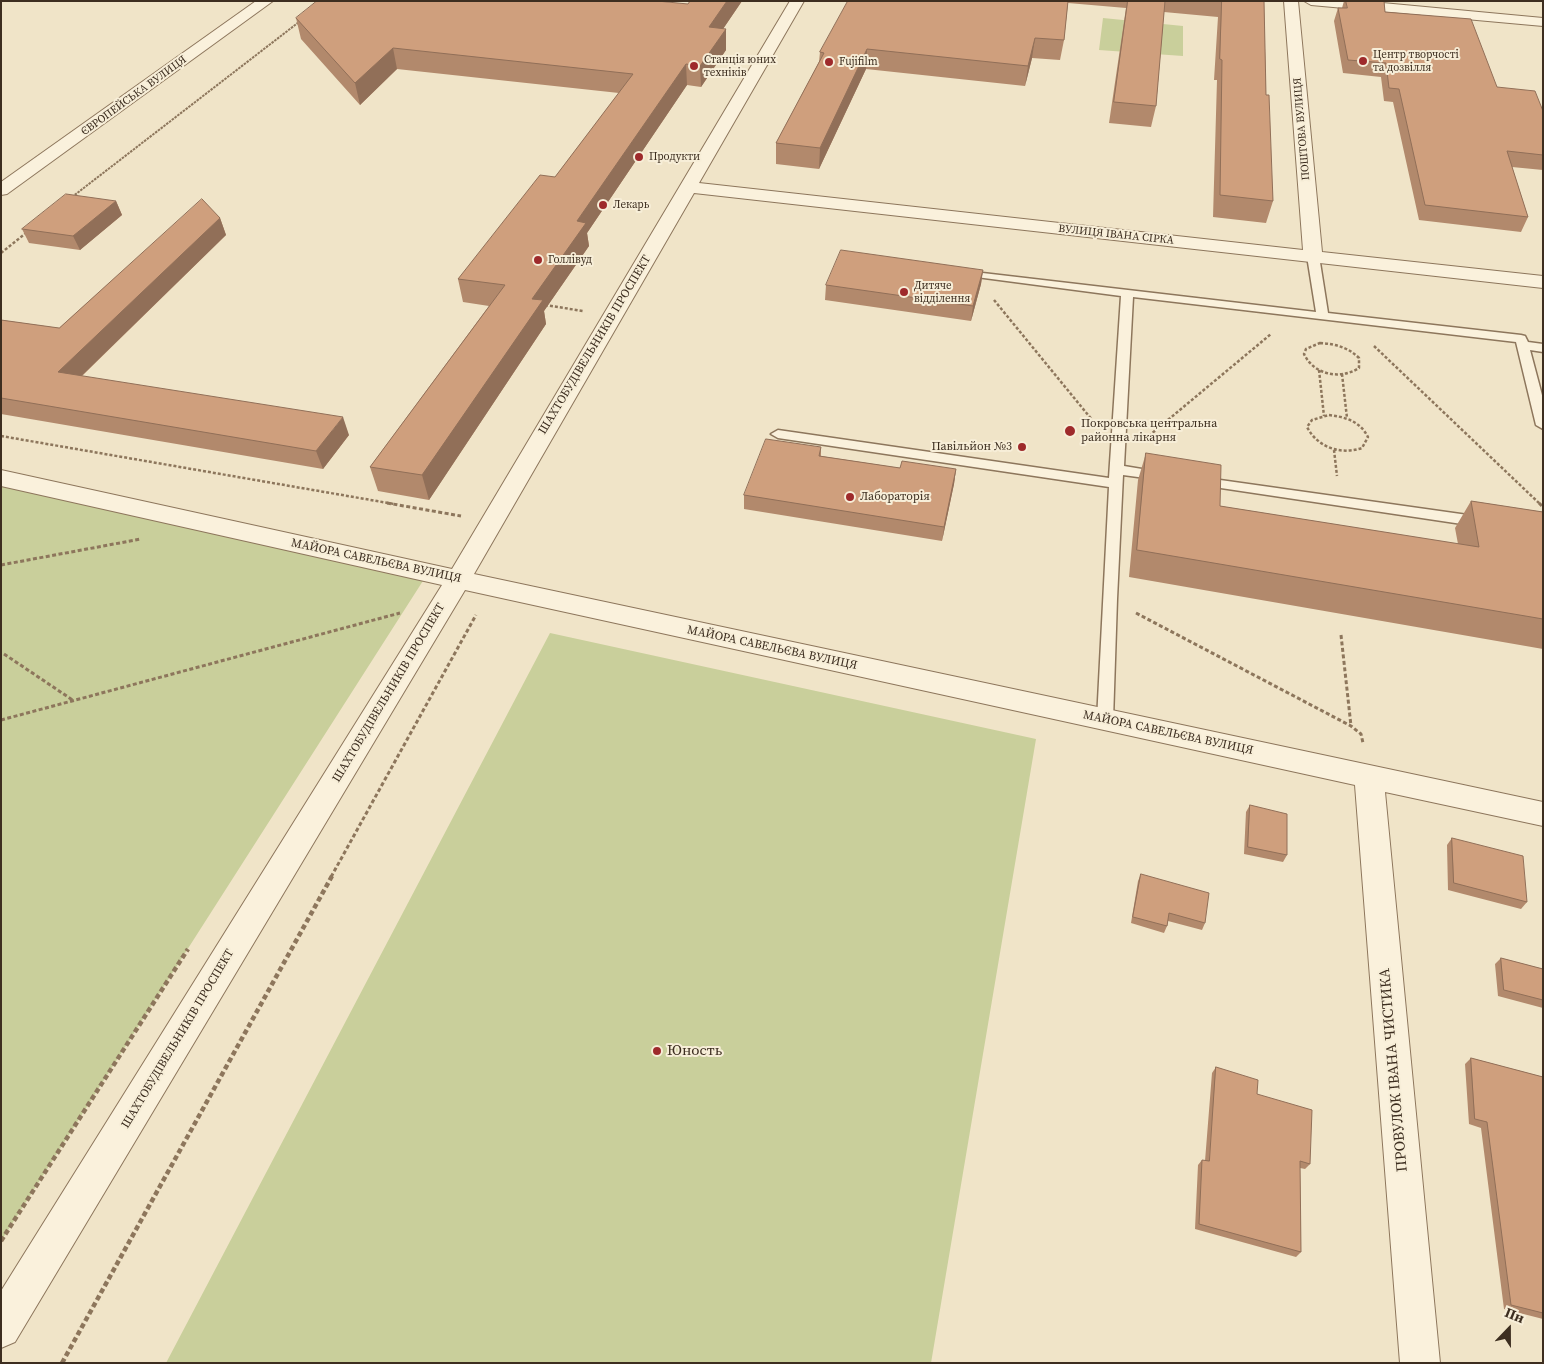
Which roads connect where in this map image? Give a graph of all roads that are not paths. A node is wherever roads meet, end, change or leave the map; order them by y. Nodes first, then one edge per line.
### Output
1 (266, 1) edge
2 (797, 1) edge
3 (1290, 1) edge
4 (1311, 1) edge
5 (1543, 22) edge
6 (689, 187) junction
7 (1, 190) edge
8 (1313, 256) junction
9 (945, 270) edge
10 (1543, 282) edge
11 (1127, 293) junction
12 (1323, 316) junction
13 (1522, 345) junction
14 (1543, 348) edge
15 (1543, 424) edge
16 (778, 434) dead end
17 (1118, 467) junction
18 (1, 478) edge
19 (1494, 524) edge
20 (459, 578) junction
21 (1105, 720) junction
22 (1369, 777) junction
23 (1543, 814) edge
24 (1, 1328) edge
25 (1420, 1363) edge

1 - 7 street, ЄВРОПЕЙСЬКА ВУЛИЦЯ
2 - 6 street, ШАХТОБУДІВЕЛЬНИКІВ ПРОСПЕКТ
3 - 8 street, ПОШТОВА ВУЛИЦЯ
4 - 5 street
6 - 8 street, ВУЛИЦЯ ІВАНА СІРКА
6 - 20 street, ШАХТОБУДІВЕЛЬНИКІВ ПРОСПЕКТ
8 - 10 street, ВУЛИЦЯ ІВАНА СІРКА
8 - 12 lane
9 - 11 lane
11 - 12 lane
11 - 17 lane
12 - 13 lane
13 - 14 lane
13 - 15 lane
16 - 17 lane
17 - 19 lane
17 - 21 lane
18 - 20 street, МАЙОРА САВЕЛЬЄВА ВУЛИЦЯ
20 - 21 street, МАЙОРА САВЕЛЬЄВА ВУЛИЦЯ
20 - 24 street, ШАХТОБУДІВЕЛЬНИКІВ ПРОСПЕКТ
21 - 22 street, МАЙОРА САВЕЛЬЄВА ВУЛИЦЯ
22 - 23 street, МАЙОРА САВЕЛЬЄВА ВУЛИЦЯ
22 - 25 street, ПРОВУЛОК ІВАНА ЧИСТИКА

